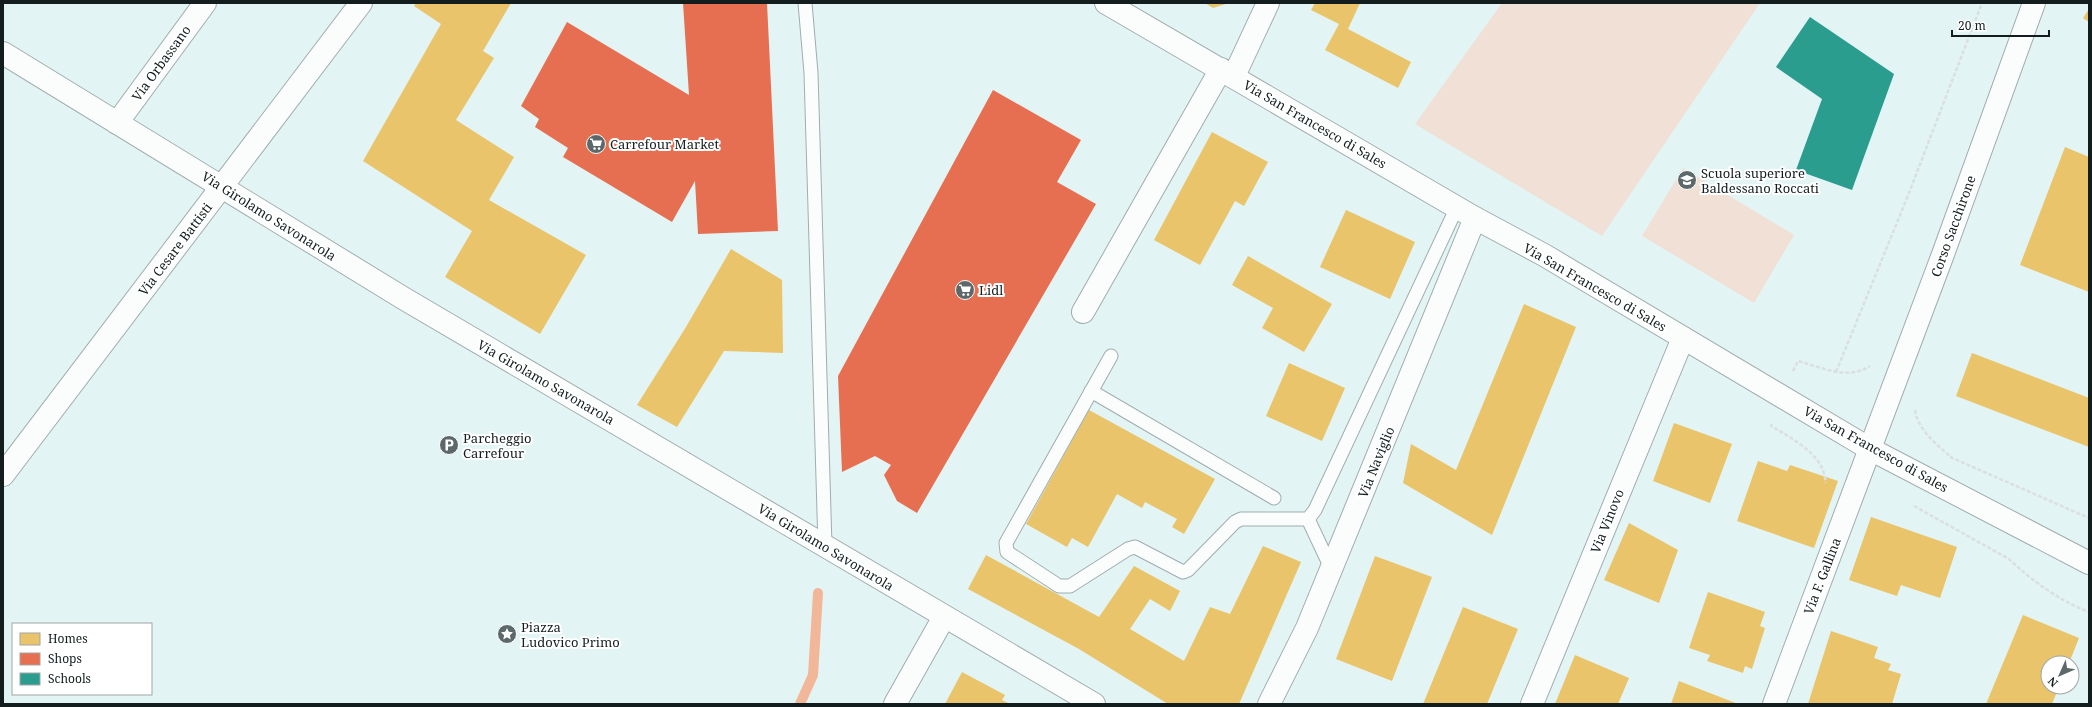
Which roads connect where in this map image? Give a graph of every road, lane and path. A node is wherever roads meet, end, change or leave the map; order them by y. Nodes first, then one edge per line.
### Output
1 (204, 3) edge
2 (361, 3) edge
3 (805, 3) edge
4 (1106, 3) edge
5 (1268, 3) edge
6 (1982, 3) edge
7 (2034, 3) edge
8 (3, 53) edge
9 (1228, 73) junction
10 (118, 123) junction
11 (222, 187) junction
12 (1466, 213) junction
13 (1083, 312) dead end
14 (1683, 338) junction
15 (1111, 356) dead end
16 (1836, 372) dead end
17 (1091, 391) junction
18 (1870, 449) junction
19 (3, 475) edge
20 (1274, 498) dead end
21 (1914, 506) dead end
22 (1308, 519) junction
23 (825, 546) junction
24 (2089, 563) edge
25 (1332, 570) junction
26 (2089, 612) edge
27 (944, 617) junction
28 (896, 704) edge
29 (1094, 704) edge
30 (1269, 704) edge
31 (1532, 704) edge
32 (1774, 704) edge

1 - 10 street, Via Orbassano
2 - 11 street, Via Cesare Battisti
3 - 23 lane
4 - 9 street, Via San Francesco di Sales
5 - 9 street
6 - 16 path
7 - 18 street, Corso Sacchirone
8 - 10 street, Via Girolamo Savonarola
9 - 12 street, Via San Francesco di Sales
9 - 13 street
10 - 11 street, Via Girolamo Savonarola
11 - 19 street, Via Cesare Battisti
11 - 23 street, Via Girolamo Savonarola
12 - 14 street, Via San Francesco di Sales
12 - 22 lane
12 - 25 street, Via Naviglio
14 - 18 street, Via San Francesco di Sales
14 - 31 street, Via Vinovo
15 - 17 lane
17 - 20 lane
17 - 22 lane
18 - 24 street, Via San Francesco di Sales
18 - 32 street, Via F. Gallina
21 - 26 path
22 - 25 lane
23 - 27 street, Via Girolamo Savonarola
25 - 30 street, Via Naviglio
27 - 28 street
27 - 29 street, Via Girolamo Savonarola

